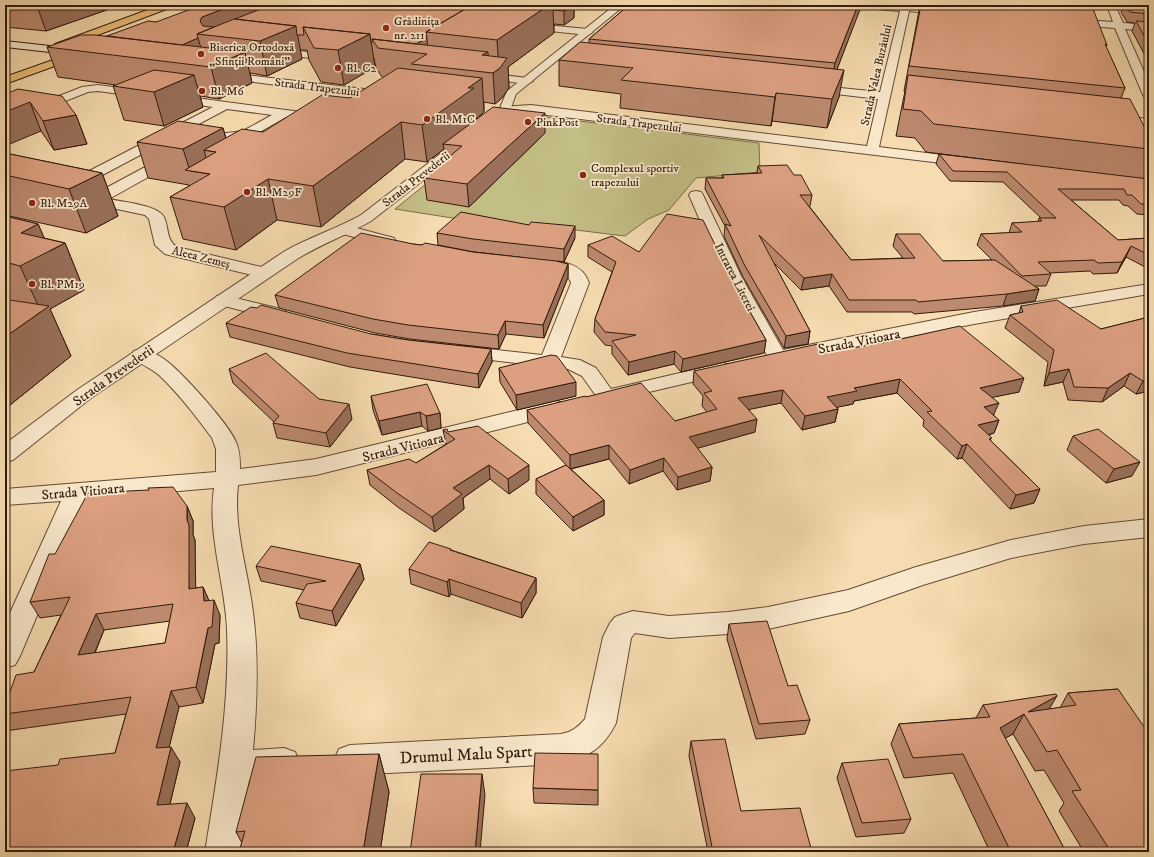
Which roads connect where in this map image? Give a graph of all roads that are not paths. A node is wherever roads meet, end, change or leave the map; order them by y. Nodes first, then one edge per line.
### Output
1 (169, 5) edge
2 (864, 5) edge
3 (1114, 6) edge
4 (906, 7) edge
5 (619, 11) edge
6 (960, 13) edge
7 (1061, 21) edge
8 (518, 25) edge
9 (1119, 26) junction
10 (1149, 28) edge
11 (588, 32) junction
12 (5, 44) edge
13 (51, 49) junction
14 (265, 50) edge
15 (5, 54) edge
16 (29, 57) junction
17 (553, 60) junction
18 (61, 61) junction
19 (569, 62) edge
20 (416, 68) edge
21 (1138, 70) junction
22 (1149, 71) edge
23 (211, 74) edge
24 (471, 74) edge
25 (5, 81) edge
26 (527, 81) junction
27 (798, 86) edge
28 (363, 92) junction
29 (885, 95) junction
30 (1149, 95) edge
31 (901, 96) dead end
32 (401, 97) edge
33 (344, 104) edge
34 (226, 105) junction
35 (498, 110) junction
36 (285, 113) junction
37 (1102, 118) edge
38 (5, 121) edge
39 (1149, 123) edge
40 (300, 130) edge
41 (872, 151) junction
42 (983, 164) edge
43 (696, 195) dead end
44 (96, 200) junction
45 (170, 208) dead end
46 (156, 216) junction
47 (345, 230) junction
48 (404, 244) edge
49 (521, 263) edge
50 (264, 272) junction
51 (1149, 289) edge
52 (223, 300) junction
53 (293, 318) edge
54 (441, 349) edge
55 (142, 355) junction
56 (778, 357) junction
57 (549, 361) junction
58 (606, 396) junction
59 (5, 454) edge
60 (226, 479) junction
61 (77, 492) junction
62 (5, 497) edge
63 (1149, 528) edge
64 (5, 656) edge
65 (235, 766) junction
66 (223, 852) edge

1 - 13 main road
2 - 4 street
3 - 9 street
4 - 6 street
4 - 29 street, Strada Valea Buzăului
5 - 11 street, Strada Prevederii
7 - 9 street
8 - 11 street
9 - 10 street
9 - 21 street
11 - 17 street, Strada Prevederii
12 - 13 street
13 - 16 main road
13 - 18 street
14 - 20 street
15 - 16 street
16 - 18 street
17 - 19 street
17 - 26 street, Strada Prevederii
18 - 25 main road
21 - 22 street
21 - 30 street
23 - 28 street, Strada Trapezului
24 - 26 street
26 - 35 street, Strada Prevederii
27 - 29 street
28 - 32 street, Strada Trapezului
28 - 33 street
29 - 31 street
29 - 41 street, Strada Valea Buzăului
34 - 36 street
34 - 38 street
34 - 44 street
35 - 41 street, Strada Trapezului
35 - 47 street, Strada Prevederii
36 - 40 street
36 - 44 street
37 - 39 street
41 - 42 street, Strada Trapezului
43 - 56 street, Intrarea Literei
44 - 46 street
45 - 46 street
46 - 50 street, Aleea Zemeș
47 - 48 street
47 - 50 street, Strada Prevederii
49 - 57 street
50 - 52 street, Strada Prevederii
51 - 56 street, Strada Vitioara
52 - 53 street
52 - 55 street, Strada Prevederii
54 - 57 street
55 - 59 street, Strada Prevederii
55 - 60 street
56 - 58 street, Strada Vitioara
57 - 58 street
58 - 60 street, Strada Vitioara
60 - 61 street, Strada Vitioara
60 - 65 street
61 - 62 street, Strada Vitioara
61 - 64 street
63 - 65 street, Drumul Malu Spart
65 - 66 street

